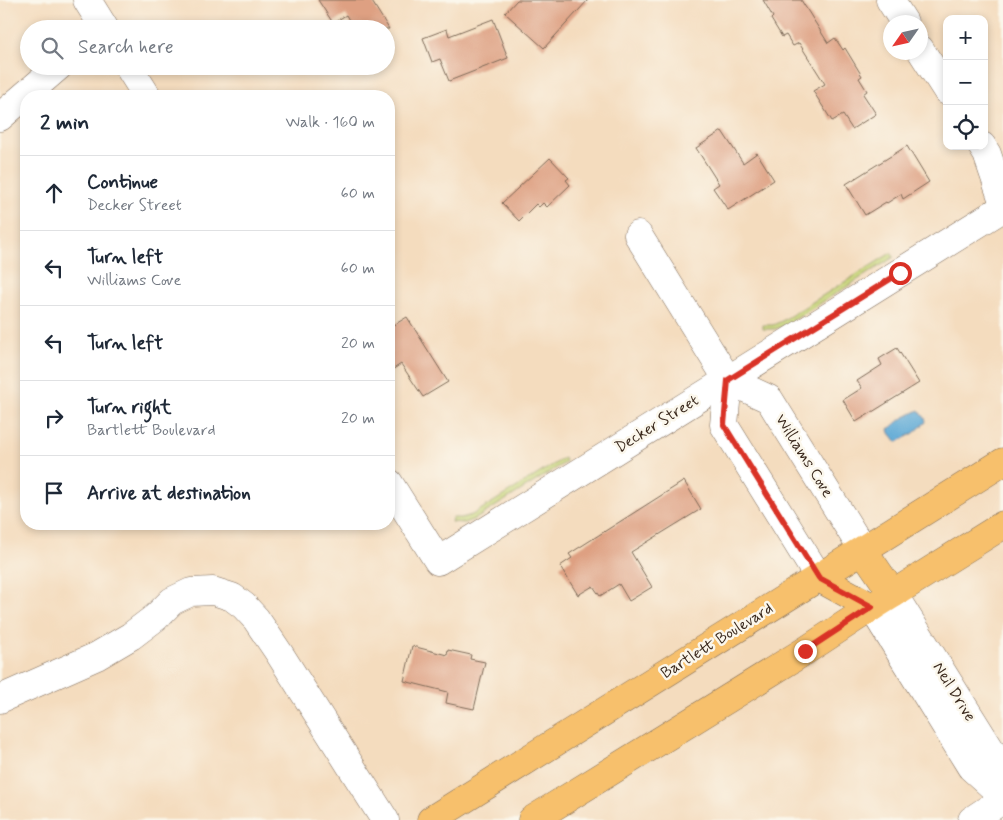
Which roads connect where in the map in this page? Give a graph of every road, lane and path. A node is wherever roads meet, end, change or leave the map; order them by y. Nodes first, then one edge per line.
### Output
1 (87, 0) edge
2 (890, 0) edge
3 (900, 15) edge
4 (99, 20) edge
5 (927, 60) edge
6 (48, 75) edge
7 (134, 75) edge
8 (943, 85) edge
9 (31, 90) edge
10 (143, 90) edge
11 (20, 99) edge
12 (0, 116) edge
13 (984, 150) edge
14 (1003, 201) edge
15 (1003, 208) edge
16 (638, 235) dead end
17 (728, 380) junction
18 (1003, 462) edge
19 (395, 492) edge
20 (1003, 525) edge
21 (863, 550) junction
22 (819, 578) junction
23 (883, 600) junction
24 (0, 699) edge
25 (385, 820) edge
26 (431, 820) edge
27 (532, 820) edge
28 (972, 820) edge

1 - 4 street
2 - 3 street
5 - 8 street
6 - 9 street
7 - 10 street
11 - 12 street
13 - 14 street
15 - 17 street, Decker Street
16 - 17 street
17 - 19 street, Decker Street
17 - 21 street, Williams Cove
17 - 22 street
18 - 21 main road, Bartlett Boulevard
20 - 23 main road
21 - 22 main road, Bartlett Boulevard
21 - 23 main road
22 - 23 main road
22 - 26 main road, Bartlett Boulevard
23 - 27 main road
23 - 28 street, Neil Drive
24 - 25 street

